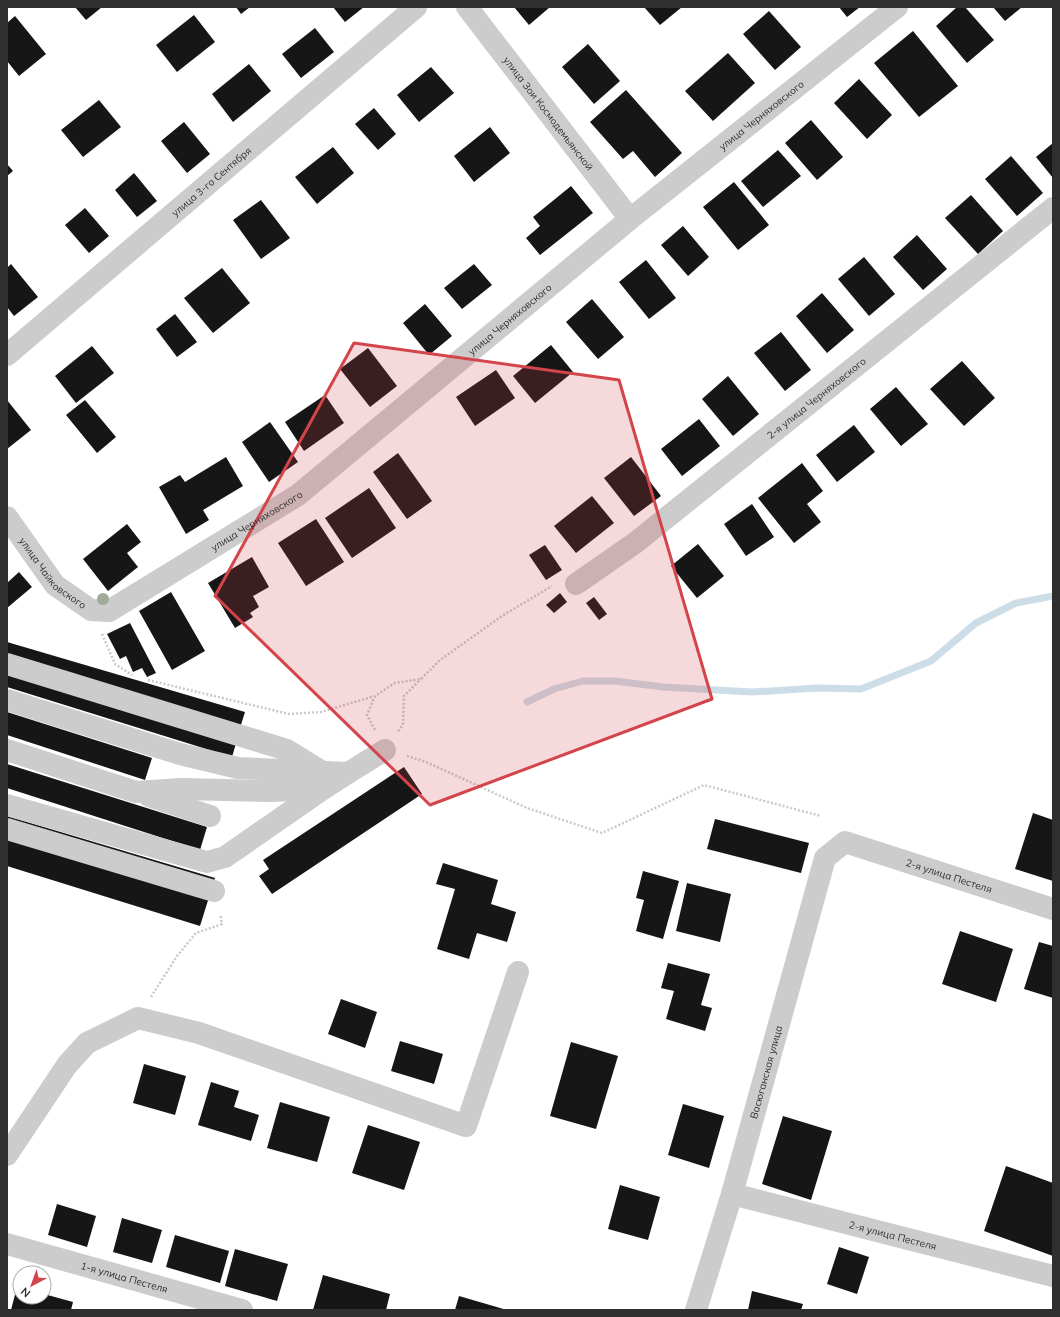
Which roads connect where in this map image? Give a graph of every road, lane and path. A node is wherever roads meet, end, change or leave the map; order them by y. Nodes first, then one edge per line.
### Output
1 (416, 7) edge
2 (467, 7) edge
3 (897, 7) edge
4 (1053, 208) edge
5 (630, 219) junction
6 (7, 356) edge
7 (7, 517) edge
8 (576, 584) joint
9 (100, 610) junction
10 (7, 664) edge
11 (135, 676) dead end
12 (421, 679) junction
13 (146, 680) dead end
14 (375, 696) junction
15 (7, 700) edge
16 (7, 750) edge
17 (385, 750) junction
18 (324, 781) junction
19 (136, 792) junction
20 (7, 805) edge
21 (210, 816) dead end
22 (821, 816) dead end
23 (7, 829) edge
24 (845, 842) joint
25 (214, 891) joint
26 (1053, 909) edge
27 (518, 972) dead end
28 (138, 1018) junction
29 (7, 1156) edge
30 (732, 1194) junction
31 (7, 1244) edge
32 (1053, 1276) edge
33 (242, 1310) edge
34 (696, 1310) edge

1 - 6 street, улица 3-го Сентября
2 - 5 street, улица Зои Космодемьянской
3 - 5 street, улица Черняховского
4 - 8 street, 2-я улица Черняховского
5 - 9 street, улица Черняховского
7 - 9 street, улица Чайковского
8 - 12 path
9 - 11 path
10 - 18 street
12 - 14 path
12 - 17 path
13 - 14 path
14 - 17 path
15 - 18 street
16 - 19 street
17 - 18 street
17 - 22 path
18 - 19 street
18 - 20 street
19 - 21 street
23 - 25 street
24 - 26 street, 2-я улица Пестеля
24 - 30 street, Васюганская улица
25 - 28 path
27 - 28 street
28 - 29 street
30 - 32 street, 2-я улица Пестеля
30 - 34 street, Васюганская улица
31 - 33 street, 1-я улица Пестеля

